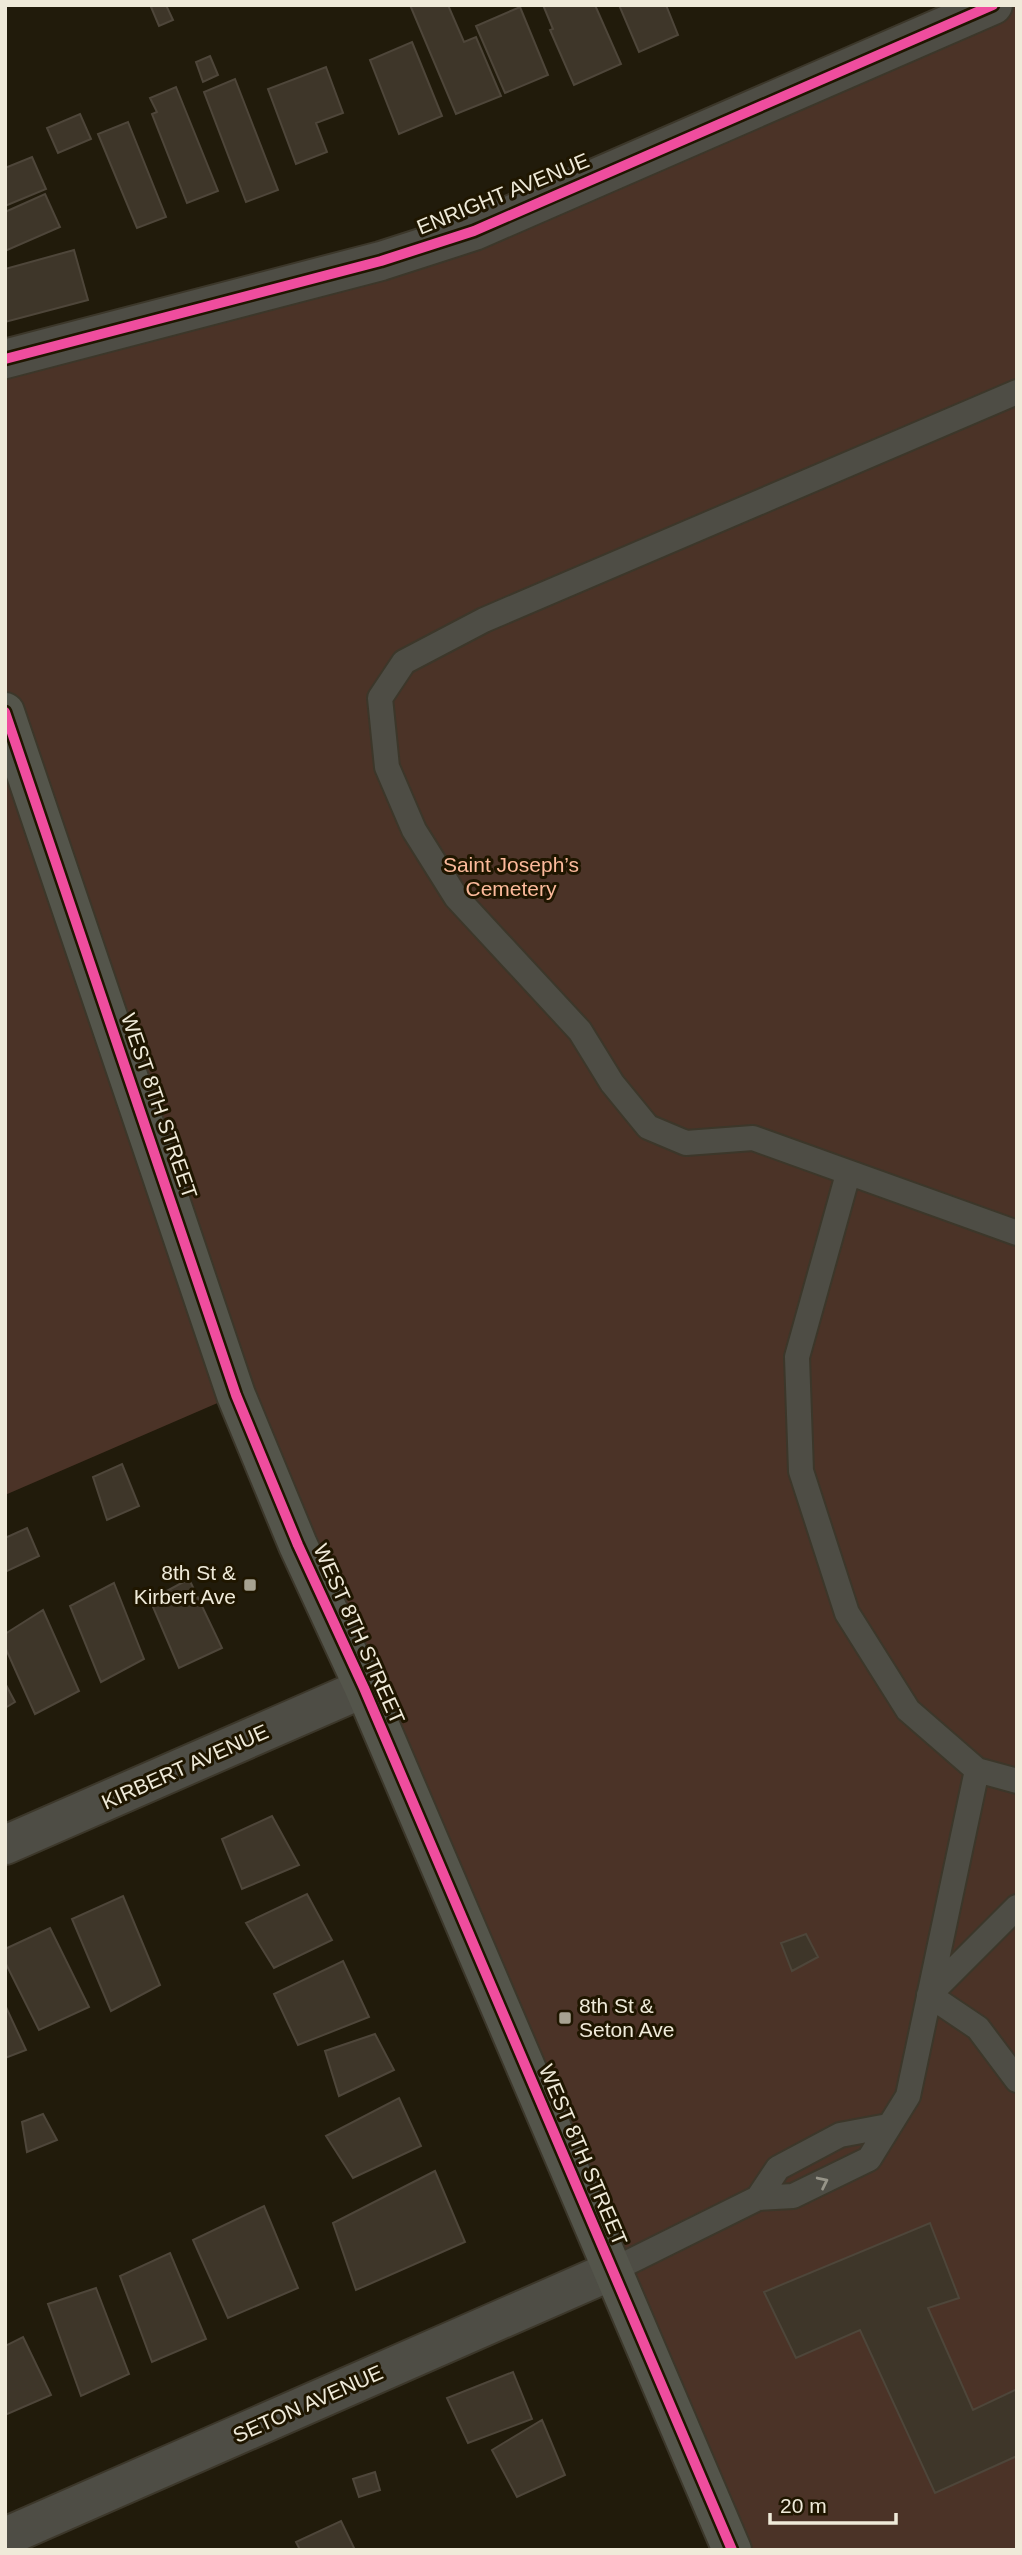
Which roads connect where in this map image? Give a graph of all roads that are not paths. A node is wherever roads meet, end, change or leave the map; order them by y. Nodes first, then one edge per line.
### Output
1 (993, 5) edge
2 (5, 359) edge
3 (1017, 392) edge
4 (5, 712) edge
5 (848, 1174) junction
6 (1017, 1233) edge
7 (364, 1688) junction
8 (977, 1770) junction
9 (1017, 1781) edge
10 (5, 1845) edge
11 (1017, 1907) edge
12 (929, 1995) junction
13 (1017, 2080) edge
14 (888, 2126) junction
15 (758, 2199) junction
16 (611, 2271) junction
17 (5, 2537) edge
18 (732, 2550) edge

1 - 2 street, ENRIGHT AVENUE
3 - 5 lane
4 - 7 street, WEST 8TH STREET
5 - 6 lane
5 - 8 lane
7 - 10 street, KIRBERT AVENUE
7 - 16 street, WEST 8TH STREET
8 - 9 lane
8 - 12 lane
11 - 12 lane
12 - 13 lane
12 - 14 lane
14 - 15 lane
15 -> 14 lane
15 - 16 lane
16 - 17 street, SETON AVENUE
16 - 18 street, WEST 8TH STREET

